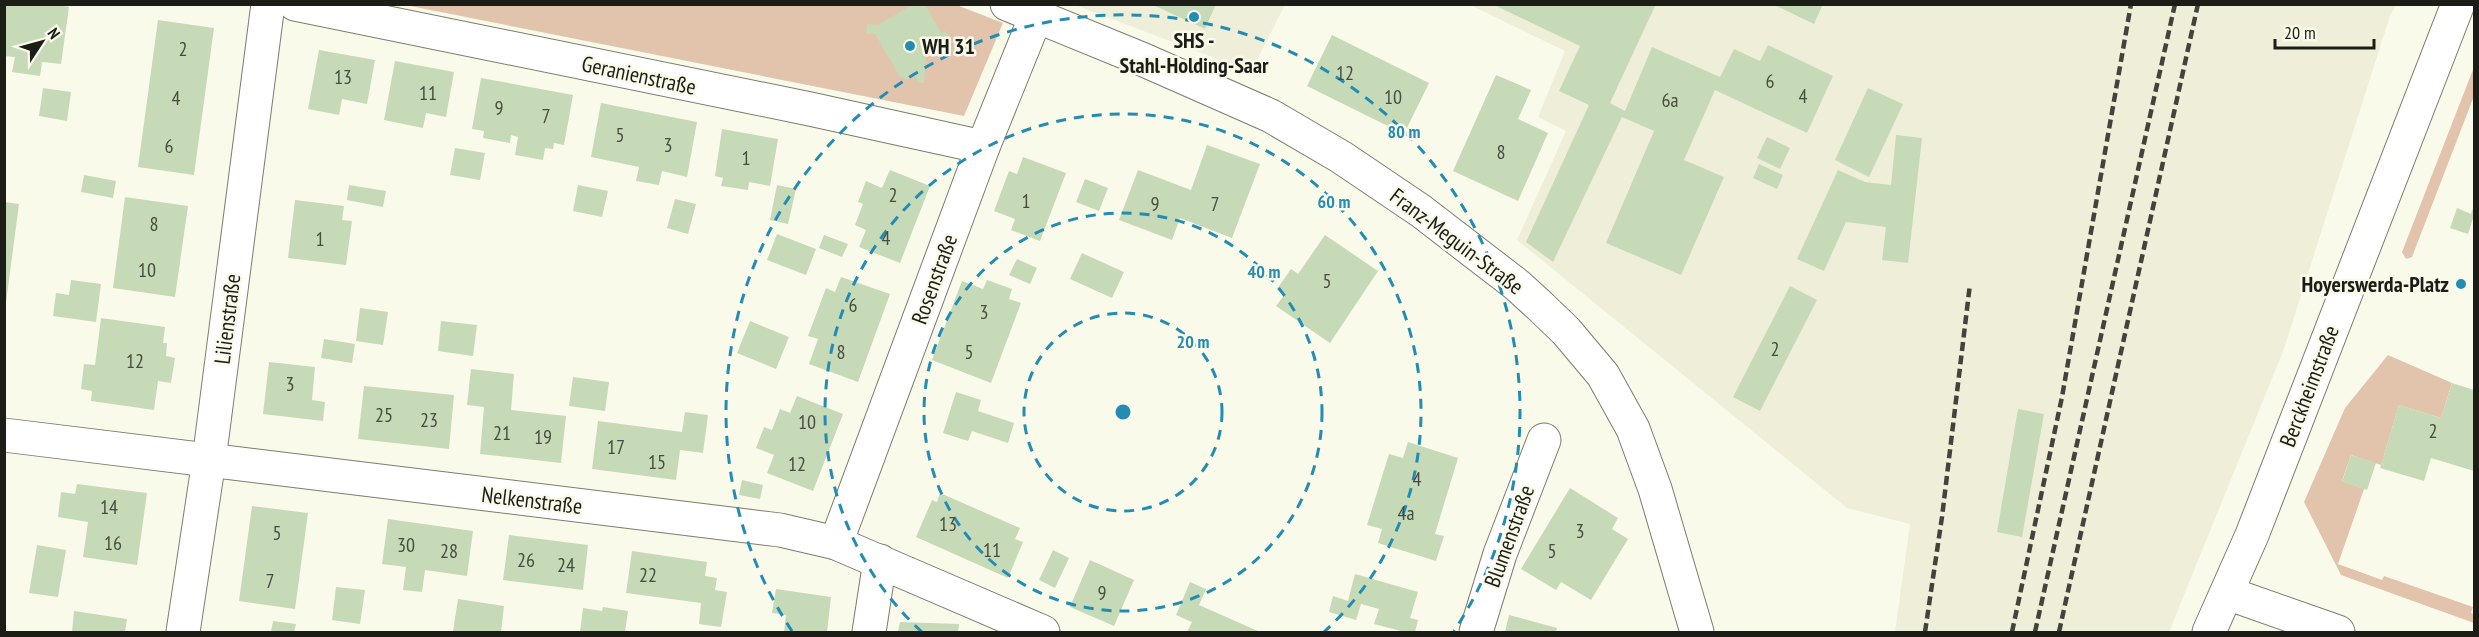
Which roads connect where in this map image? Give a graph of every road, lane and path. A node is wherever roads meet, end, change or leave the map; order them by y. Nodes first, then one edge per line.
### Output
1 (268, 4) edge
2 (295, 4) edge
3 (2458, 4) edge
4 (1022, 10) edge
5 (983, 147) junction
6 (4, 435) edge
7 (1544, 440) dead end
8 (209, 460) junction
9 (836, 543) junction
10 (880, 561) junction
11 (2227, 593) junction
12 (183, 633) edge
13 (869, 633) edge
14 (1042, 633) edge
15 (1476, 633) edge
16 (1697, 633) edge
17 (2209, 633) edge
18 (2338, 633) edge

1 - 8 street, Lilienstraße
2 - 5 street, Geranienstraße
3 - 11 street, Berckheimstraße
4 - 5 street, Rosenstraße
4 - 16 street, Franz-Meguin-Straße
5 - 9 street, Rosenstraße
6 - 8 street, Nelkenstraße
7 - 15 street, Blumenstraße
8 - 9 street, Nelkenstraße
8 - 12 street, Lilienstraße
9 - 10 street, Nelkenstraße
10 - 13 street
10 - 14 street, Nelkenstraße
11 - 17 street, Berckheimstraße
11 - 18 street

